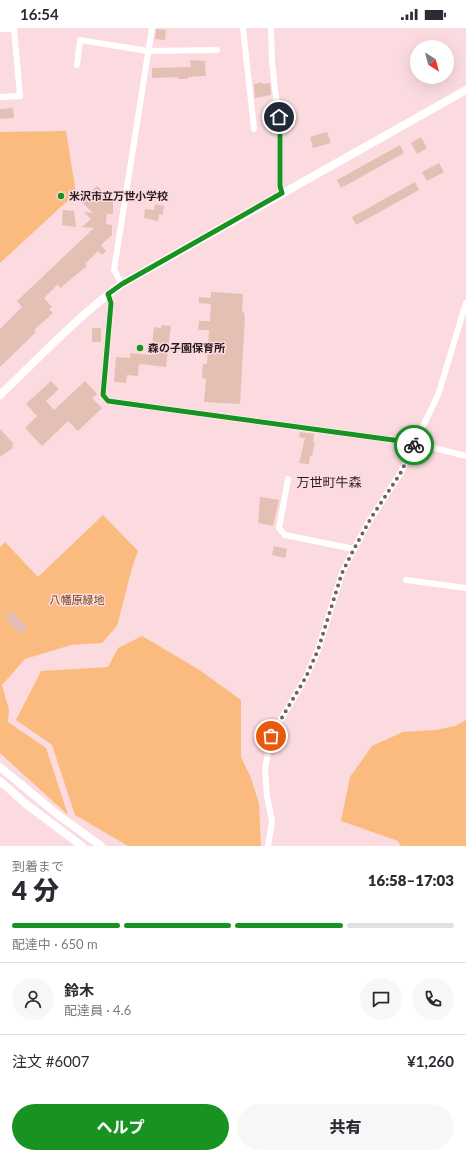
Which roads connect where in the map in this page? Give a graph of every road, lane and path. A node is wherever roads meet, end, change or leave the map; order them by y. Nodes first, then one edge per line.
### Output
1 (14, 28) edge
2 (152, 28) edge
3 (243, 28) edge
4 (270, 28) edge
5 (0, 29) edge
6 (217, 50) dead end
7 (148, 51) junction
8 (77, 65) dead end
9 (466, 90) edge
10 (0, 97) edge
11 (254, 129) dead end
12 (282, 193) junction
13 (122, 284) junction
14 (108, 294) junction
15 (466, 303) edge
16 (0, 395) edge
17 (415, 443) junction
18 (466, 456) edge
19 (288, 479) dead end
20 (354, 549) junction
21 (406, 580) dead end
22 (466, 588) edge
23 (0, 767) edge
24 (0, 781) edge
25 (82, 846) edge
26 (100, 846) edge
27 (268, 846) edge

1 - 5 street
1 - 10 street
2 - 7 street
3 - 11 street
4 - 12 street
6 - 7 street
7 - 8 street
7 - 13 street
9 - 12 street
12 - 13 street
13 - 14 street
14 - 16 street
14 - 17 street
15 - 17 street
17 - 18 street
17 - 20 street
19 - 20 street
20 - 27 street
21 - 22 street
23 - 26 street
24 - 25 street

